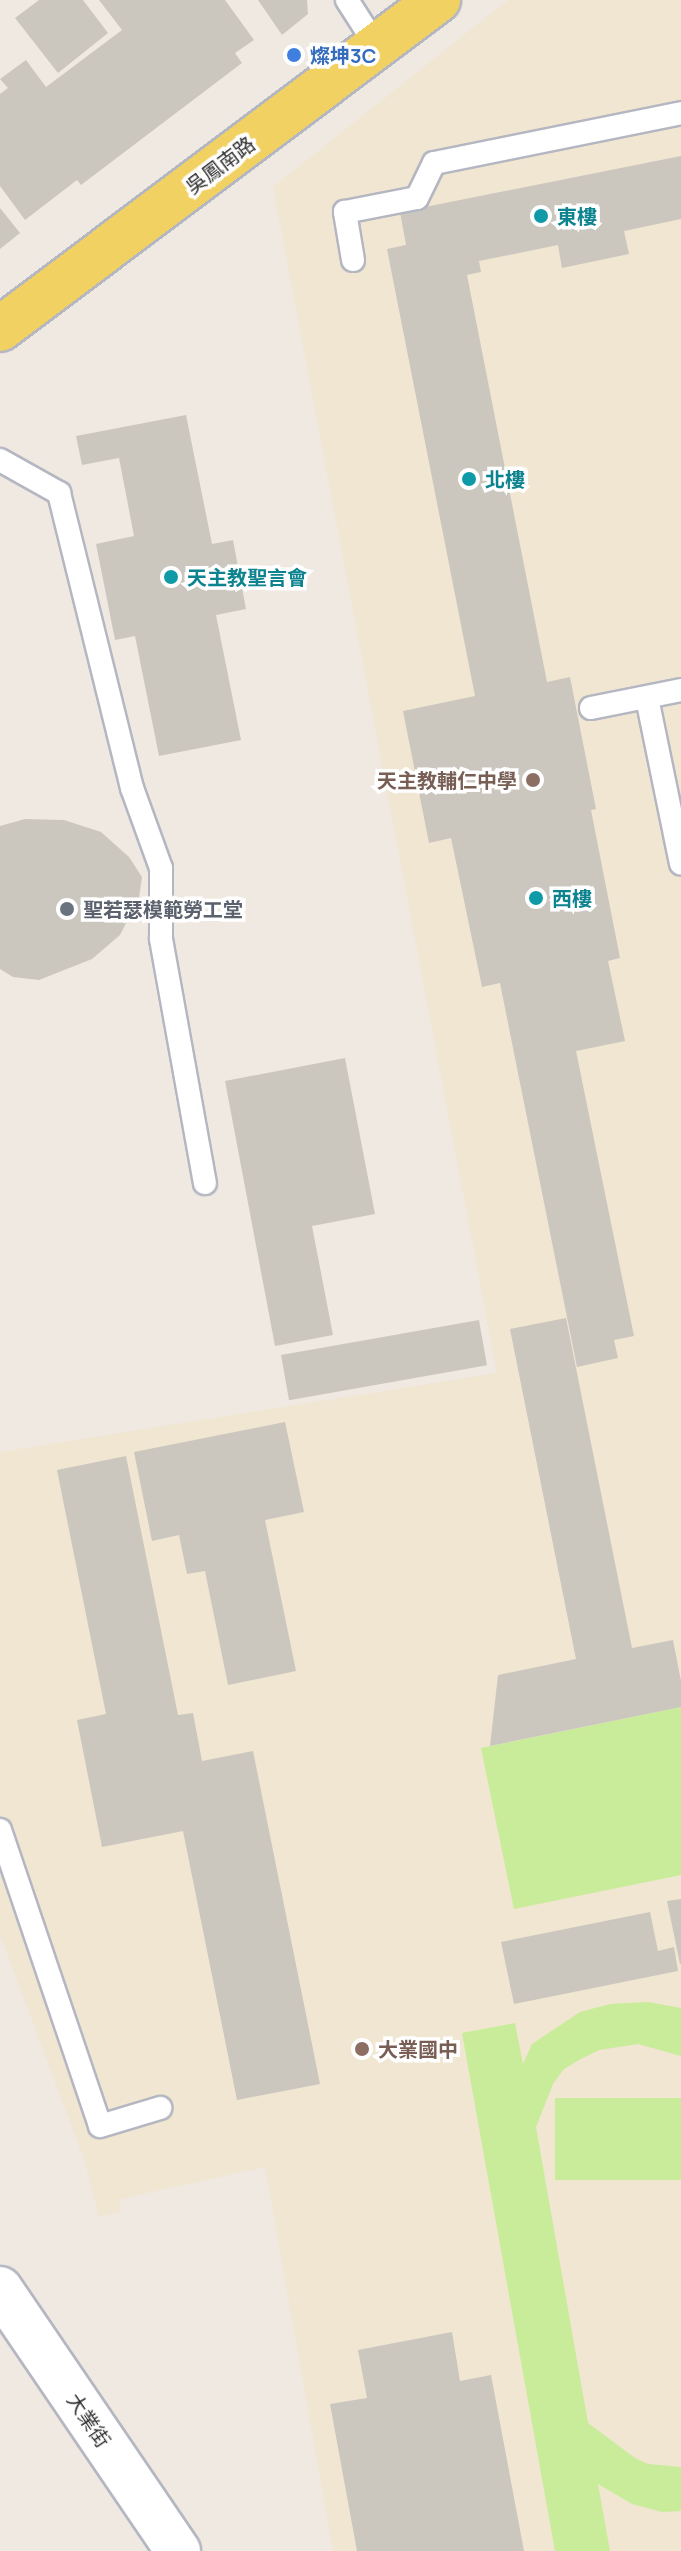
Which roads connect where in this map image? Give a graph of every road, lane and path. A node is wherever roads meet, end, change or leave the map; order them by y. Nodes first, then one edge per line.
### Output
1 (347, 0) edge
2 (438, 0) edge
3 (377, 47) junction
4 (681, 113) edge
5 (353, 260) dead end
6 (0, 329) edge
7 (0, 460) edge
8 (681, 690) edge
9 (647, 698) junction
10 (591, 708) dead end
11 (681, 864) edge
12 (205, 1183) dead end
13 (0, 1830) edge
14 (160, 2108) dead end
15 (0, 2289) edge
16 (178, 2551) edge

1 - 3 lane
2 - 3 main road, 吳鳳南路
3 - 6 main road, 吳鳳南路
4 - 5 lane
7 - 12 lane
8 - 9 lane
9 - 10 lane
9 - 11 lane
13 - 14 lane
15 - 16 street, 大業街

